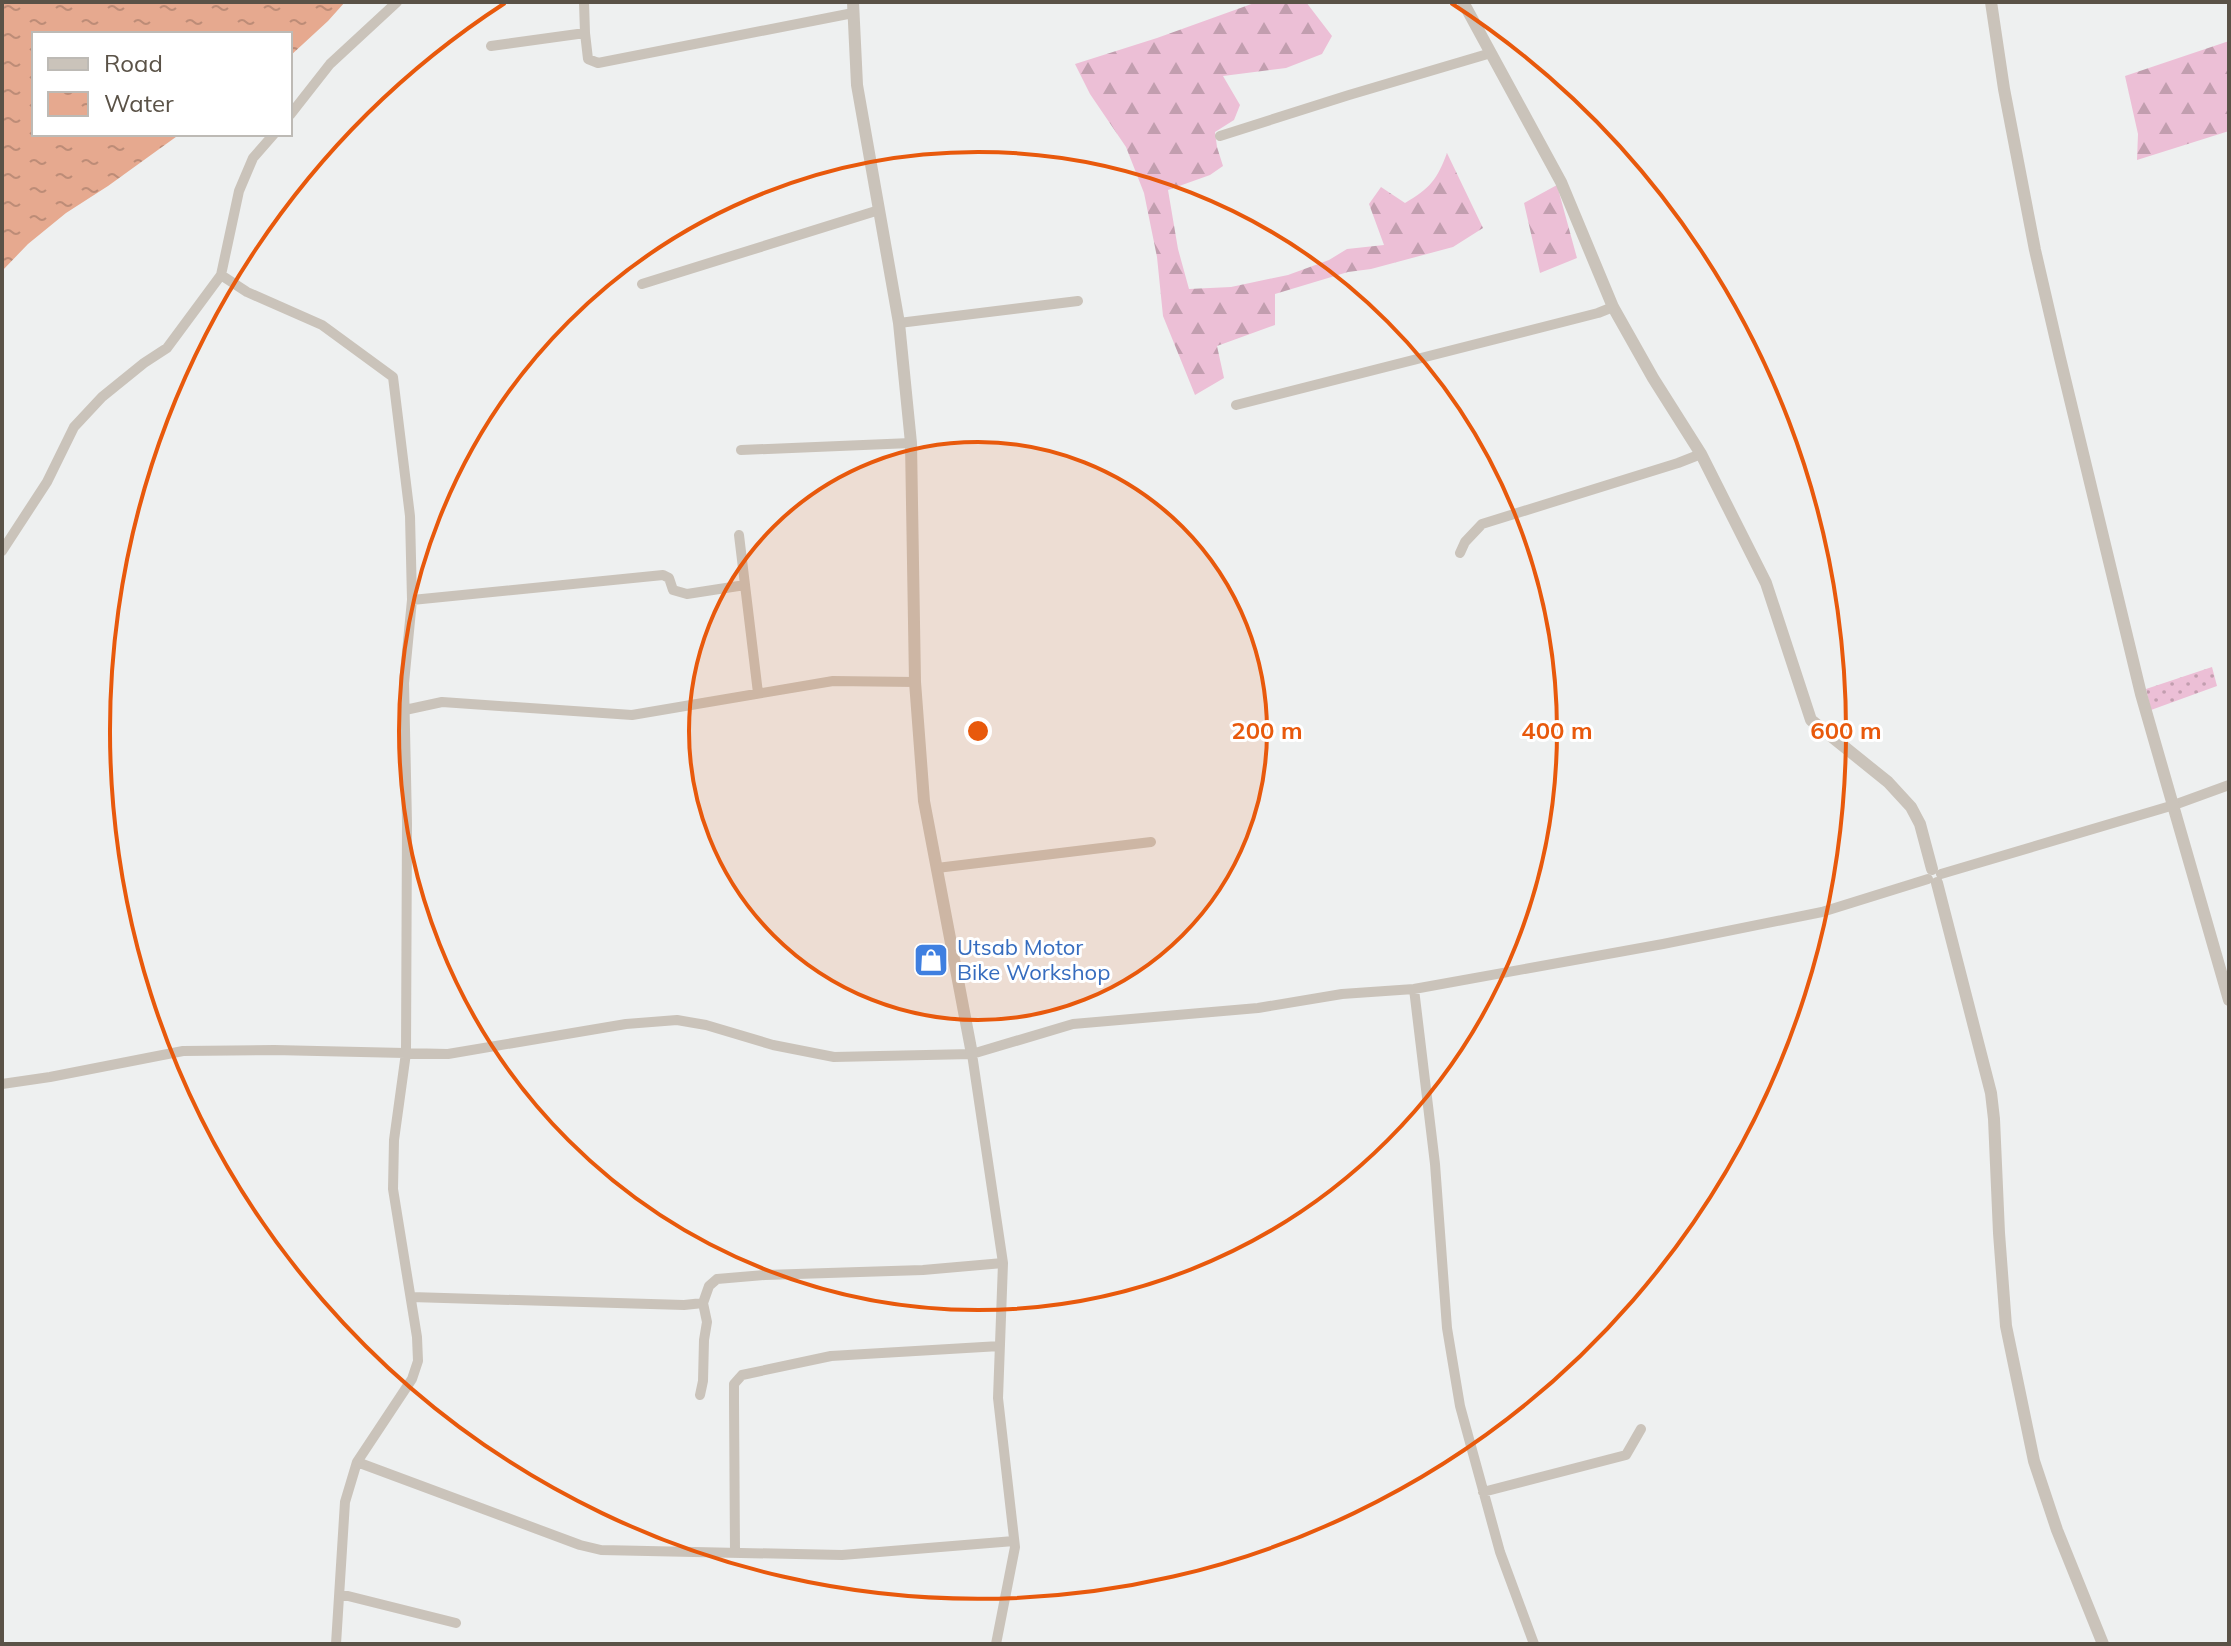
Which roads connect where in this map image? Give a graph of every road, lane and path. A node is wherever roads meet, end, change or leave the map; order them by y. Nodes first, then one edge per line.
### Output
1 (397, 2) edge
2 (584, 2) edge
3 (1463, 2) edge
4 (1991, 2) edge
5 (853, 8) edge
6 (585, 33) junction
7 (491, 46) dead end
8 (1491, 53) junction
9 (292, 112) edge
10 (272, 136) edge
11 (1220, 136) dead end
12 (879, 210) junction
13 (221, 275) junction
14 (642, 284) dead end
15 (1078, 301) dead end
16 (1613, 307) junction
17 (899, 323) junction
18 (1236, 405) dead end
19 (911, 443) junction
20 (741, 450) dead end
21 (1701, 454) junction
22 (739, 535) dead end
23 (2, 551) edge
24 (1460, 553) dead end
25 (745, 585) junction
26 (412, 600) junction
27 (915, 682) junction
28 (758, 693) junction
29 (405, 710) junction
30 (2229, 785) edge
31 (2174, 805) junction
32 (1151, 842) dead end
33 (937, 868) junction
34 (1934, 876) junction
35 (1414, 989) junction
36 (2229, 1000) edge
37 (406, 1053) junction
38 (972, 1054) junction
39 (2, 1084) edge
40 (1003, 1263) junction
41 (411, 1297) junction
42 (703, 1303) junction
43 (1000, 1346) junction
44 (700, 1395) dead end
45 (1641, 1429) dead end
46 (357, 1462) junction
47 (1483, 1492) junction
48 (1014, 1541) junction
49 (735, 1553) junction
50 (340, 1594) junction
51 (456, 1623) dead end
52 (336, 1644) edge
53 (996, 1644) edge
54 (1534, 1644) edge
55 (2103, 1644) edge

1 - 9 street
2 - 6 street
3 - 8 street
4 - 31 street
5 - 6 street
5 - 12 street
6 - 7 street
8 - 11 street
8 - 16 street
10 - 13 street
12 - 14 street
12 - 17 street
13 - 23 street
13 - 26 street
15 - 17 street
16 - 18 street
16 - 21 street
17 - 19 street
19 - 20 street
19 - 27 street
21 - 24 street
21 - 34 street
22 - 25 street
25 - 26 street
25 - 28 street
26 - 29 street
27 - 28 street
27 - 33 street
28 - 29 street
29 - 37 street
30 - 31 street
31 - 34 street
31 - 36 street
32 - 33 street
33 - 38 street
34 - 35 street
34 - 55 street
35 - 38 street
35 - 47 street
37 - 38 street
37 - 39 street
37 - 41 street
38 - 40 street
40 - 42 street
40 - 43 street
41 - 42 street
41 - 46 street
42 - 44 street
43 - 48 street
43 - 49 street
45 - 47 street
46 - 49 street
46 - 50 street
47 - 54 street
48 - 49 street
48 - 53 street
50 - 51 street
50 - 52 street

